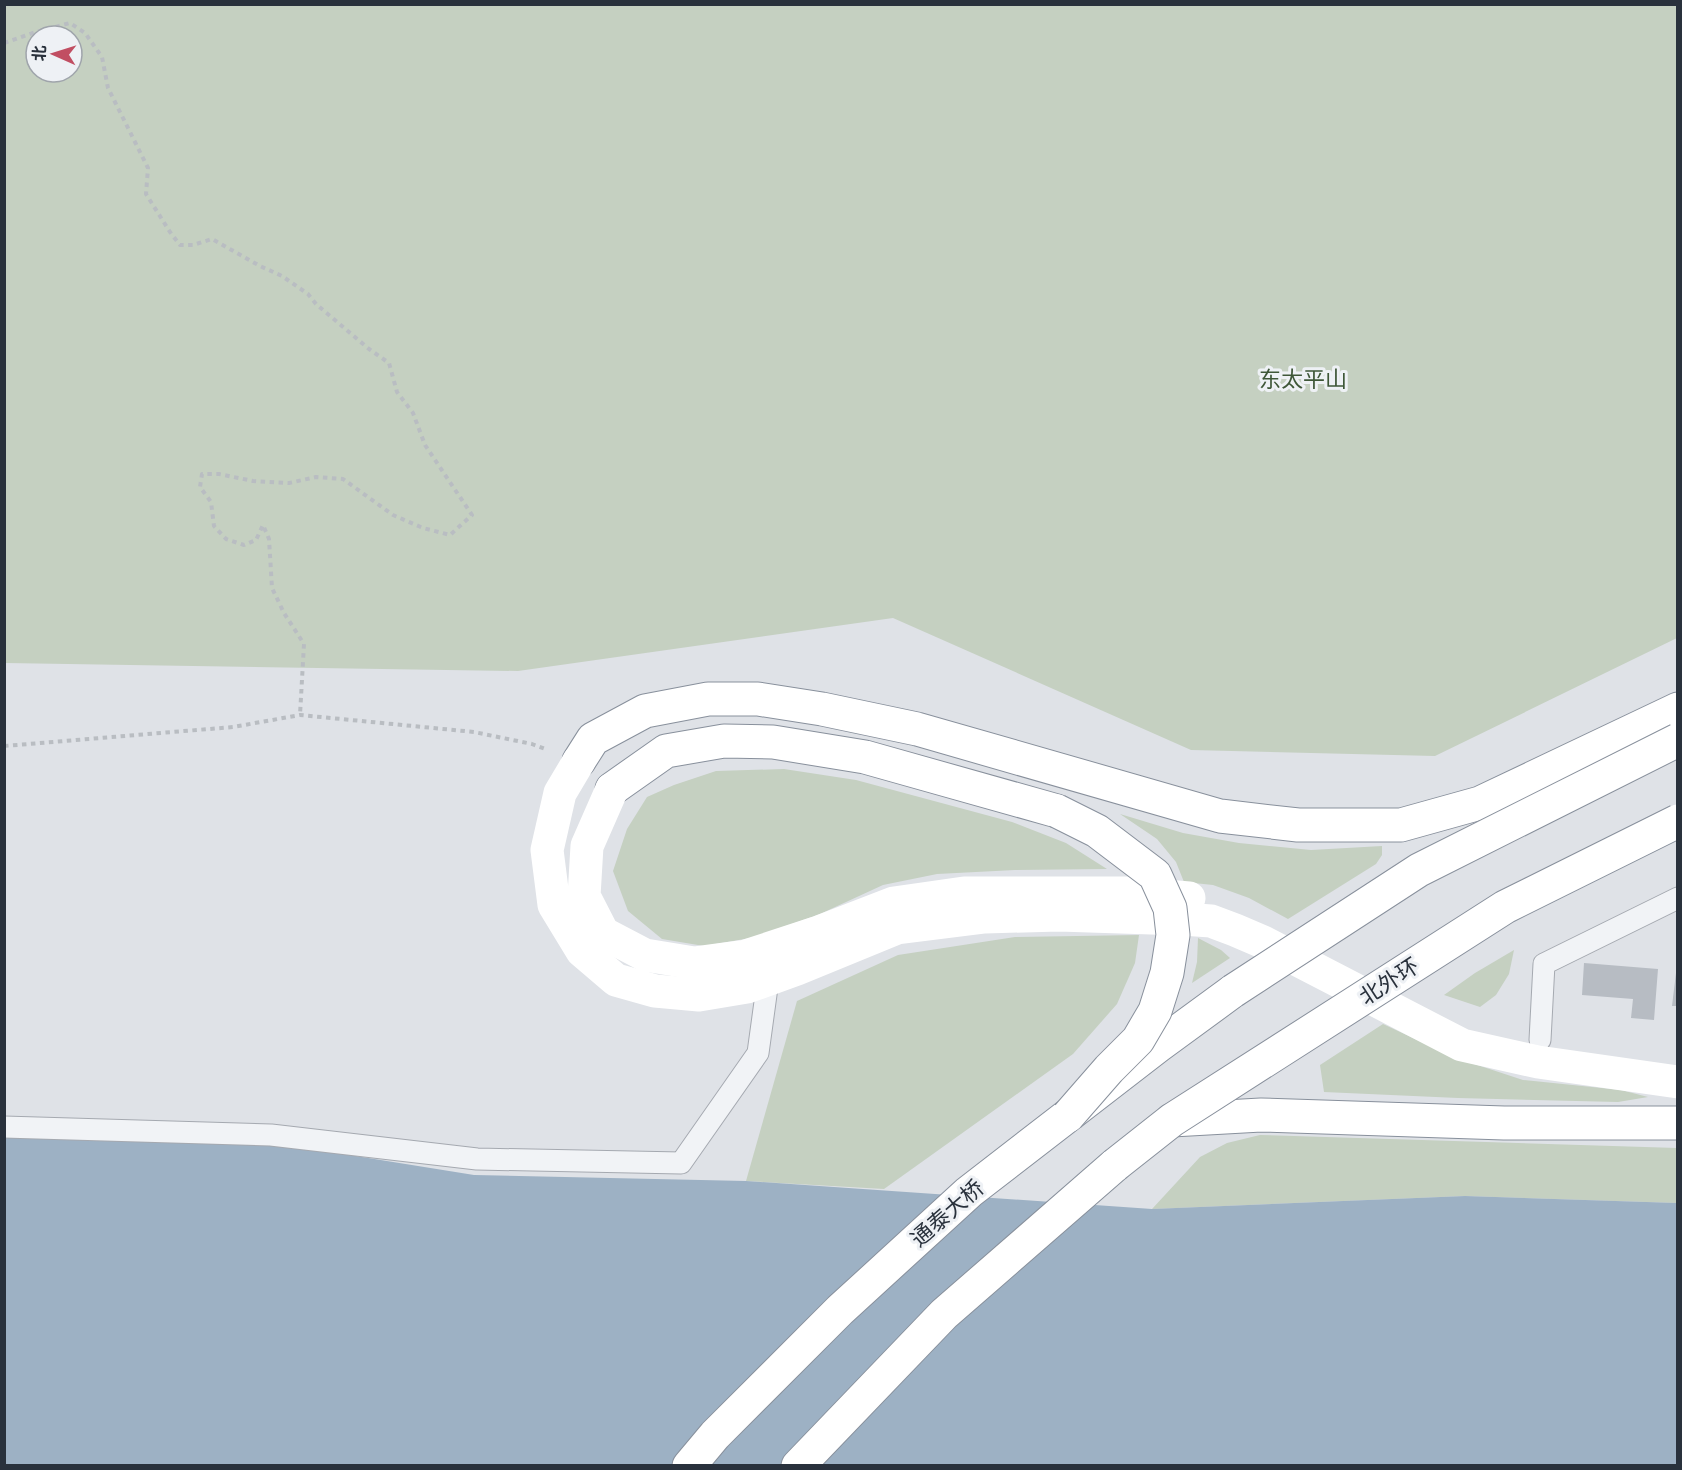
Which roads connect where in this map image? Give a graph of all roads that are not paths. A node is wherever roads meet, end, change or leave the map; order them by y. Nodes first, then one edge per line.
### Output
1 (1677, 709) edge
2 (1677, 740) edge
3 (1677, 821) edge
4 (1677, 898) edge
5 (766, 965) junction
6 (1540, 1040) junction
7 (1677, 1060) edge
8 (1677, 1082) edge
9 (1068, 1116) junction
10 (1172, 1120) junction
11 (1677, 1123) edge
12 (4, 1127) edge
13 (689, 1466) edge
14 (798, 1466) edge

1 - 5 main road
2 - 9 main road, 通泰大桥, bridge
3 - 10 main road, 北外环, bridge
4 - 6 lane
5 - 6 main road
5 - 8 main road
5 - 9 main road, bridge
5 - 12 lane
6 - 7 main road
9 - 13 main road, 通泰大桥
10 - 11 main road
10 - 14 main road, 北外环, bridge

